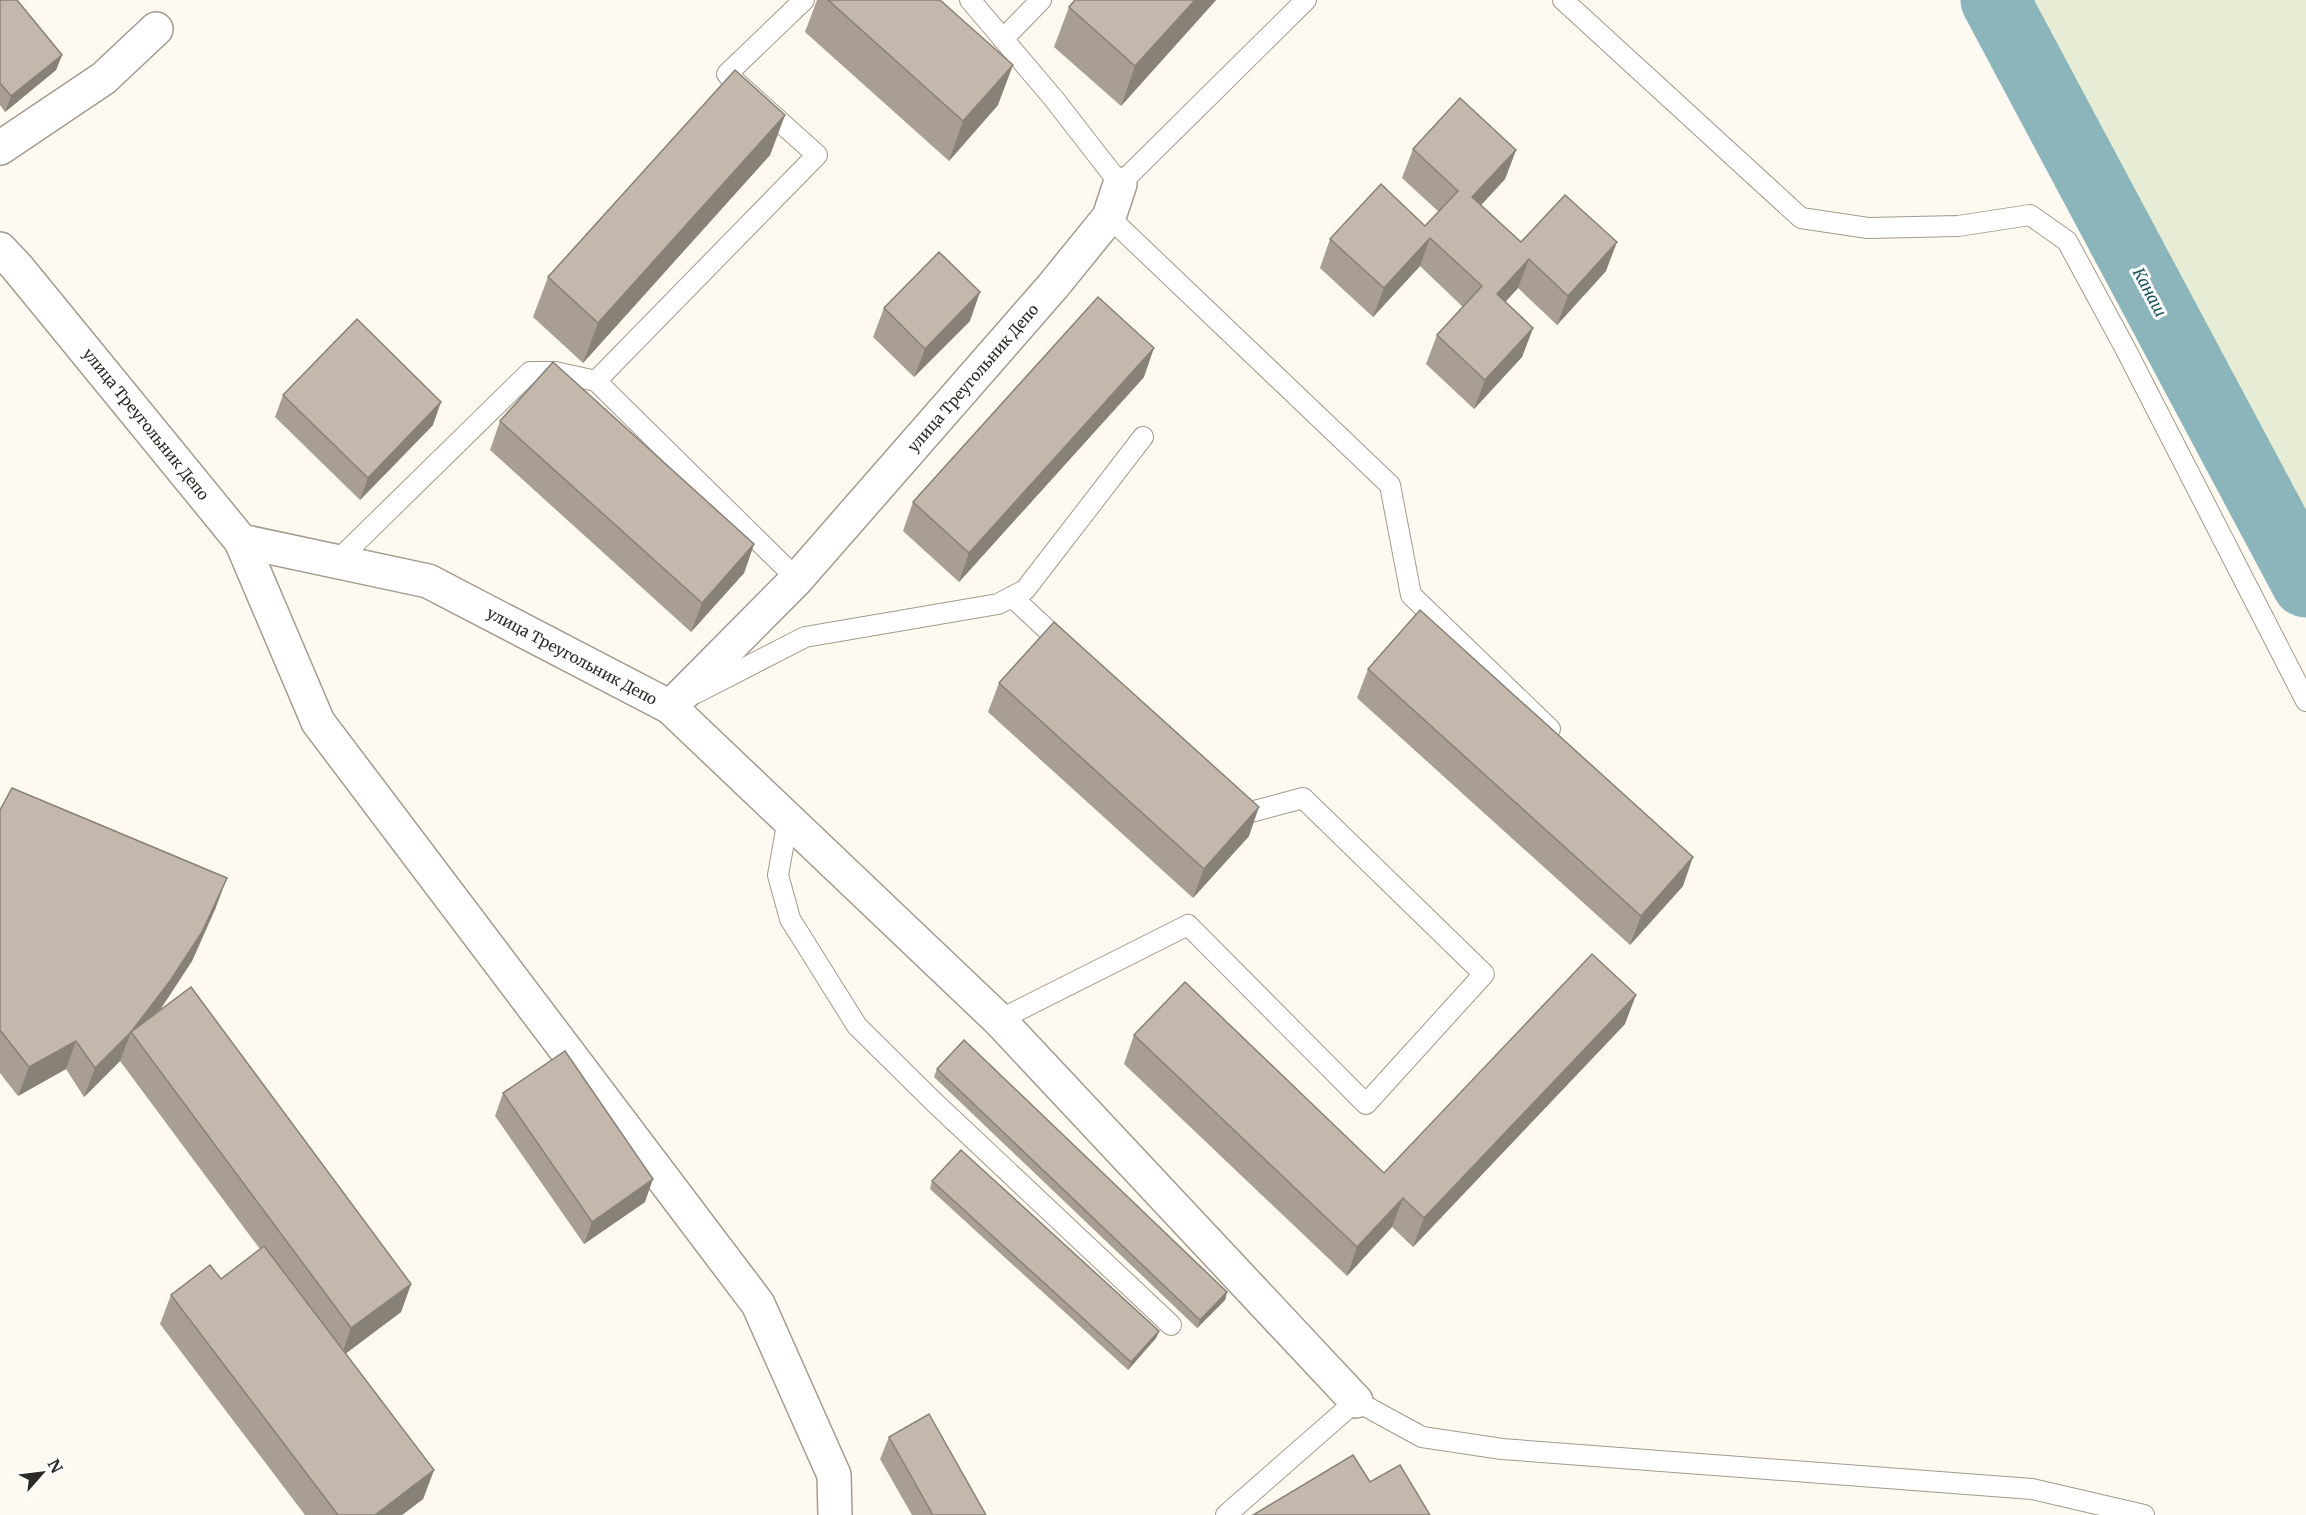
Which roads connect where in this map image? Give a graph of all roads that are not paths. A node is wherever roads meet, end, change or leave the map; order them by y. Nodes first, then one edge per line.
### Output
1 (804, 0) edge
2 (970, 0) edge
3 (1041, 0) edge
4 (1306, 0) edge
5 (1563, 0) edge
6 (156, 29) dead end
7 (1003, 39) junction
8 (0, 148) edge
9 (1120, 184) junction
10 (1109, 217) junction
11 (0, 249) edge
12 (596, 381) junction
13 (1143, 437) dead end
14 (241, 541) junction
15 (337, 561) junction
16 (797, 579) junction
17 (1012, 597) junction
18 (1082, 661) edge
19 (2306, 701) edge
20 (669, 707) junction
21 (1562, 741) edge
22 (1221, 789) edge
23 (788, 819) junction
24 (999, 1020) junction
25 (1171, 1324) dead end
26 (1356, 1401) junction
27 (835, 1515) edge
28 (1226, 1515) edge
29 (2144, 1515) edge

1 - 12 lane
2 - 7 lane
3 - 7 lane
4 - 9 lane
5 - 19 lane
6 - 8 street
7 - 9 lane
9 - 10 street, улица Треугольник Депо
10 - 16 street, улица Треугольник Депо
10 - 21 lane
11 - 14 street, улица Треугольник Депо
12 - 15 lane
12 - 16 lane
13 - 17 lane
14 - 15 street, улица Треугольник Депо
14 - 27 street
15 - 20 street, улица Треугольник Депо
16 - 20 street, улица Треугольник Депо
17 - 18 lane
17 - 20 lane
20 - 23 street
22 - 24 lane
23 - 24 street
23 - 25 lane
24 - 26 street
26 - 28 lane
26 - 29 lane

